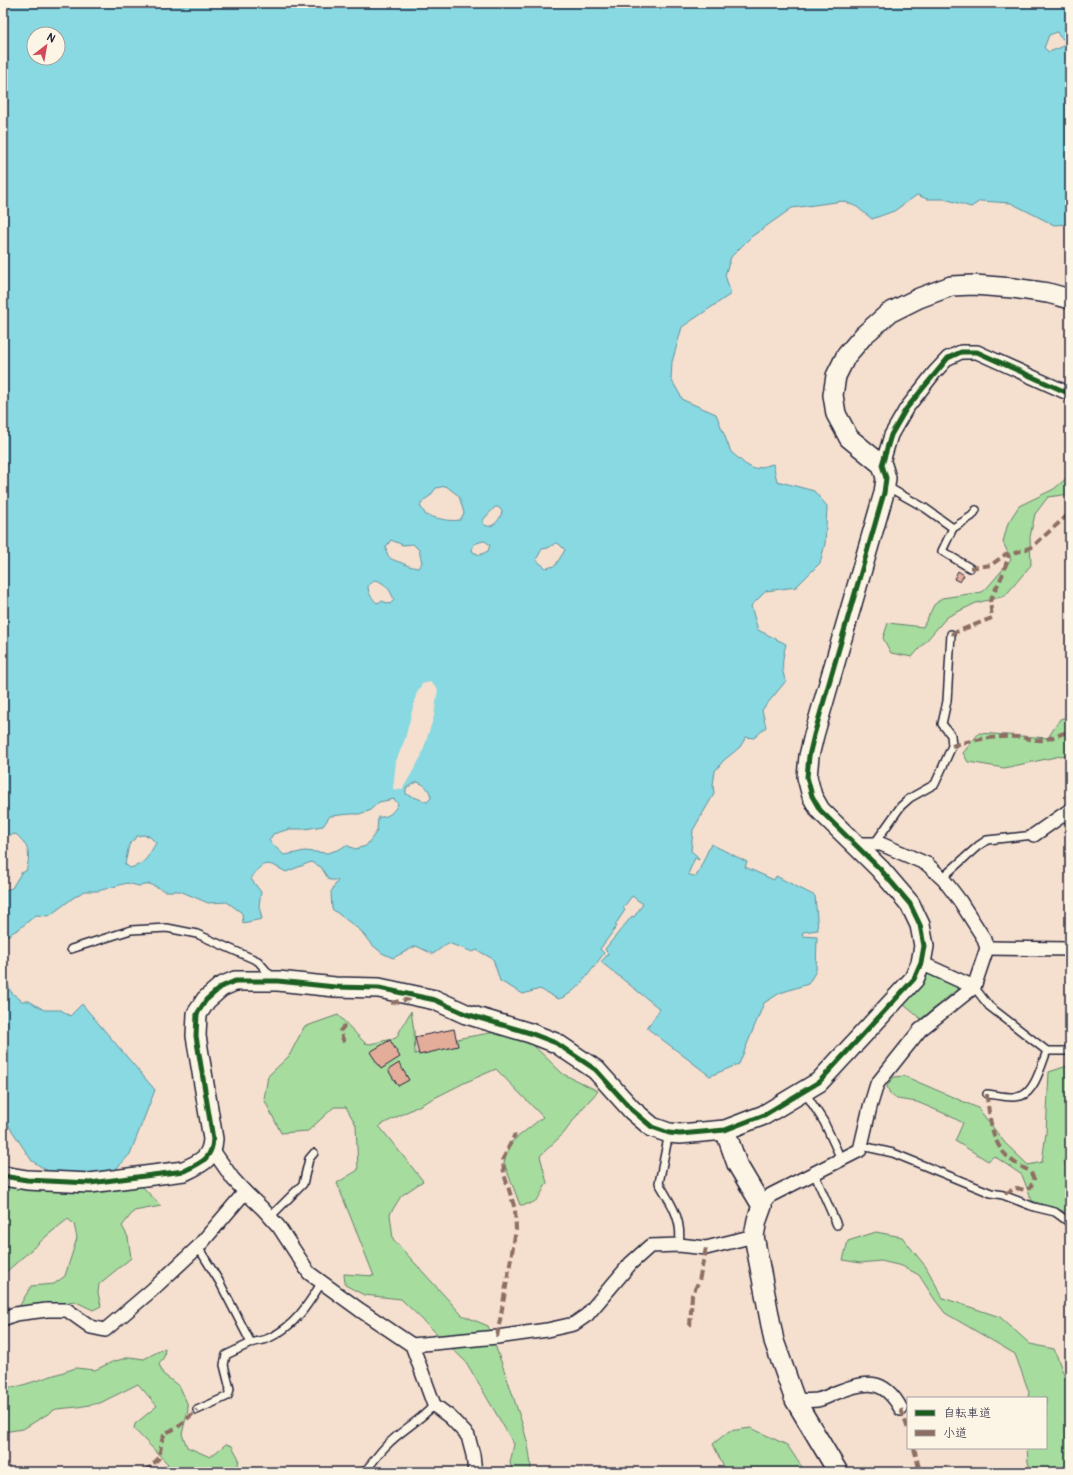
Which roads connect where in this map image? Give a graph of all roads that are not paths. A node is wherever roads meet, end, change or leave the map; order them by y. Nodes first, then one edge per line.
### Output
1 (1070, 299) edge
2 (1070, 394) edge
3 (882, 465) junction
4 (885, 486) junction
5 (976, 510) dead end
6 (953, 528) junction
7 (970, 568) dead end
8 (951, 634) dead end
9 (1070, 810) edge
10 (1034, 835) joint
11 (854, 844) junction
12 (874, 844) junction
13 (942, 878) junction
14 (987, 948) junction
15 (71, 949) dead end
16 (1070, 949) edge
17 (921, 963) junction
18 (272, 981) junction
19 (974, 986) junction
20 (1047, 1051) junction
21 (1070, 1051) edge
22 (804, 1091) junction
23 (987, 1094) dead end
24 (725, 1130) junction
25 (669, 1134) junction
26 (862, 1146) junction
27 (212, 1149) junction
28 (314, 1153) dead end
29 (841, 1159) junction
30 (814, 1173) junction
31 (3, 1176) edge
32 (245, 1192) junction
33 (762, 1206) junction
34 (270, 1217) junction
35 (1070, 1223) edge
36 (837, 1225) dead end
37 (754, 1236) junction
38 (679, 1245) junction
39 (198, 1247) junction
40 (322, 1282) junction
41 (3, 1320) edge
42 (251, 1343) junction
43 (412, 1345) junction
44 (795, 1400) junction
45 (434, 1405) junction
46 (901, 1409) dead end
47 (197, 1410) dead end
48 (364, 1472) edge
49 (475, 1472) edge
50 (838, 1472) edge

1 - 3 street
2 - 3 street
3 - 4 street
4 - 6 lane
4 - 11 street
5 - 6 lane
6 - 7 lane
8 - 12 lane
9 - 10 street
10 - 13 lane
11 - 12 street
11 - 17 street
12 - 13 street
13 - 14 street
14 - 16 street
14 - 19 street
15 - 18 lane
17 - 19 street
17 - 22 street
18 - 25 street
18 - 27 street
19 - 20 lane
19 - 26 street
20 - 21 lane
20 - 23 lane
22 - 24 street
22 - 29 lane
24 - 25 street
24 - 33 street
25 - 38 lane
26 - 29 street
26 - 35 lane
27 - 31 street
27 - 32 street
28 - 34 lane
29 - 30 street
30 - 33 street
30 - 36 lane
32 - 34 street
32 - 39 street
33 - 37 street
34 - 40 street
37 - 38 street
37 - 44 street
38 - 43 street
39 - 41 street
39 - 42 lane
40 - 42 lane
40 - 43 street
42 - 47 lane
43 - 45 street
44 - 46 street
44 - 50 street
45 - 48 lane
45 - 49 street

